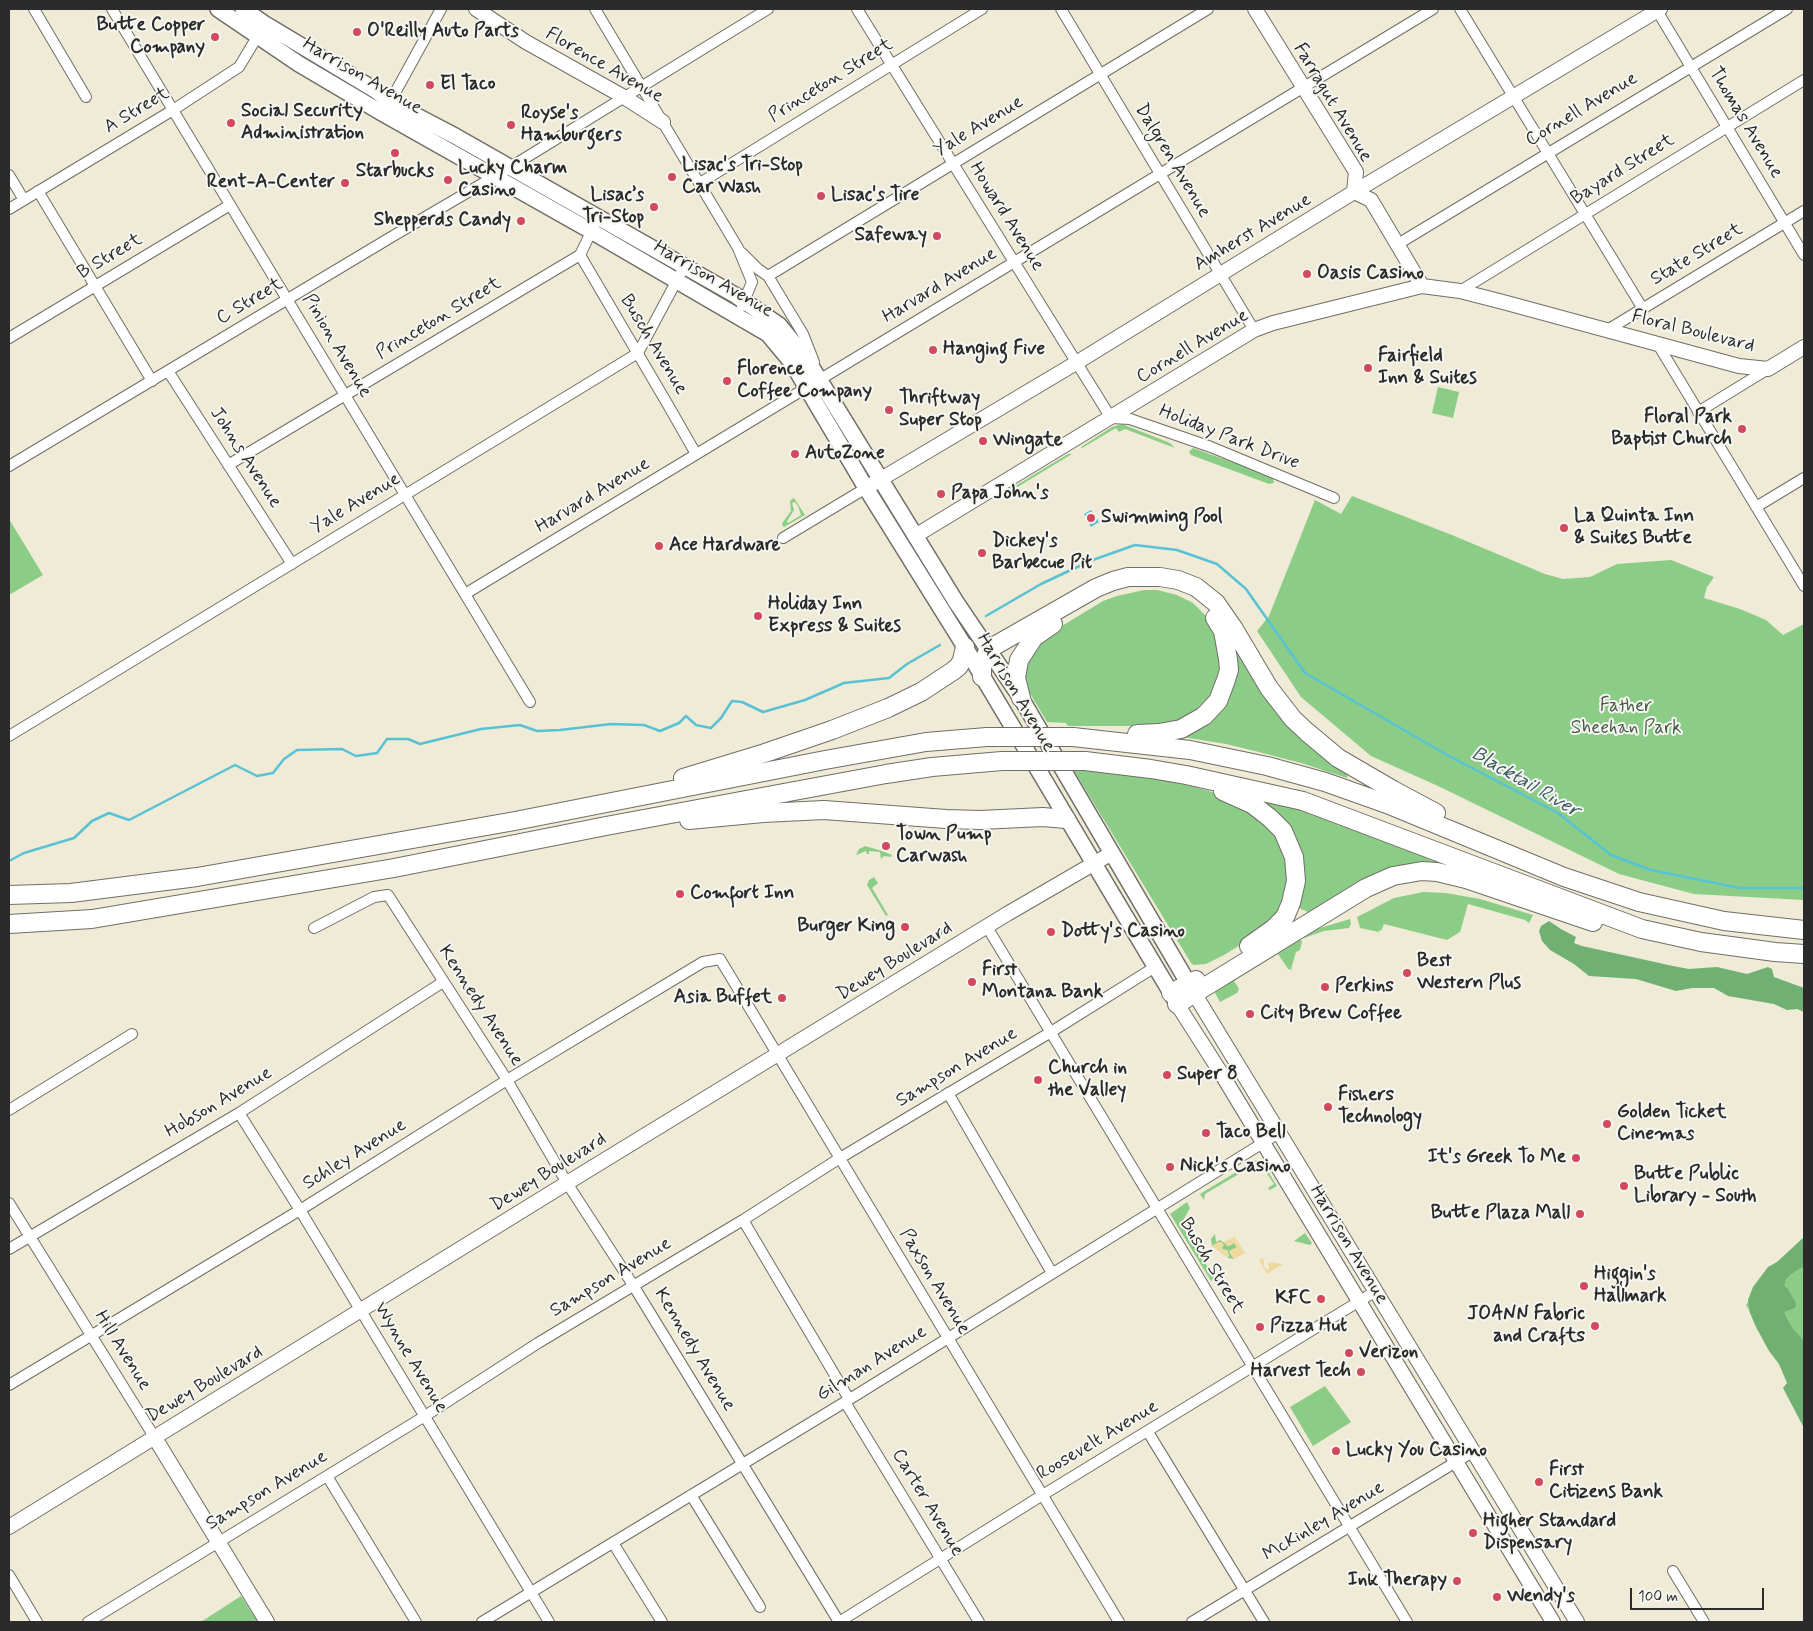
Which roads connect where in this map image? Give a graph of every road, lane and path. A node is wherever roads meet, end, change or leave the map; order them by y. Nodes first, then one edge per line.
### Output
1 (34, 9) edge
2 (112, 9) edge
3 (218, 9) edge
4 (243, 9) edge
5 (441, 9) edge
6 (476, 9) edge
7 (595, 9) edge
8 (768, 9) edge
9 (857, 9) edge
10 (982, 9) edge
11 (1061, 9) edge
12 (1208, 9) edge
13 (1254, 9) edge
14 (1433, 9) edge
15 (1460, 9) edge
16 (1657, 9) edge
17 (1787, 9) edge
18 (752, 13) edge
19 (261, 31) junction
20 (891, 64) junction
21 (1690, 66) junction
22 (1100, 74) junction
23 (1804, 80) edge
24 (642, 86) junction
25 (1302, 88) junction
26 (86, 97) dead end
27 (624, 97) junction
28 (1514, 97) junction
29 (390, 102) junction
30 (173, 110) junction
31 (663, 122) junction
32 (1727, 127) junction
33 (1547, 153) junction
34 (953, 164) junction
35 (509, 168) junction
36 (1160, 174) junction
37 (9, 175) edge
38 (495, 176) junction
39 (700, 183) junction
40 (38, 191) junction
41 (1354, 192) junction
42 (24, 200) junction
43 (230, 205) junction
44 (9, 209) edge
45 (1804, 211) edge
46 (1585, 214) junction
47 (1785, 222) junction
48 (595, 225) junction
49 (1398, 244) junction
50 (738, 248) junction
51 (580, 255) junction
52 (1804, 255) edge
53 (1014, 262) junction
54 (680, 274) junction
55 (1220, 275) junction
56 (768, 276) junction
57 (95, 286) junction
58 (1422, 286) junction
59 (1460, 291) junction
60 (287, 300) junction
61 (744, 302) junction
62 (1643, 308) junction
63 (738, 317) junction
64 (1609, 329) junction
65 (1254, 330) junction
66 (9, 338) edge
67 (1657, 343) junction
68 (1804, 347) edge
69 (638, 353) junction
70 (1076, 363) junction
71 (1768, 369) junction
72 (168, 371) junction
73 (820, 380) junction
74 (152, 381) junction
75 (806, 387) junction
76 (345, 396) junction
77 (1698, 412) junction
78 (1111, 418) junction
79 (696, 454) junction
80 (228, 465) junction
81 (9, 466) edge
82 (1804, 478) edge
83 (880, 479) junction
84 (866, 488) junction
85 (405, 495) junction
86 (1334, 498) dead end
87 (1756, 507) junction
88 (915, 536) junction
89 (783, 538) dead end
90 (292, 564) junction
91 (1804, 586) edge
92 (465, 594) junction
93 (965, 647) junction
94 (989, 649) junction
95 (982, 677) junction
96 (1021, 698) junction
97 (530, 702) dead end
98 (9, 736) edge
99 (1072, 737) junction
100 (1186, 775) junction
101 (1066, 819) junction
102 (515, 822) junction
103 (606, 826) junction
104 (1485, 844) junction
105 (1112, 852) junction
106 (1093, 864) junction
107 (9, 895) edge
108 (9, 924) edge
109 (986, 927) junction
110 (314, 928) dead end
111 (1642, 929) junction
112 (1804, 930) edge
113 (1804, 954) edge
114 (720, 959) joint
115 (1155, 967) junction
116 (443, 982) junction
117 (1192, 988) junction
118 (1174, 998) junction
119 (1052, 1032) junction
120 (132, 1034) dead end
121 (778, 1055) junction
122 (507, 1080) junction
123 (948, 1093) junction
124 (9, 1110) edge
125 (239, 1113) junction
126 (1279, 1133) junction
127 (1262, 1144) junction
128 (840, 1158) junction
129 (567, 1183) junction
130 (9, 1203) edge
131 (1156, 1208) junction
132 (300, 1210) junction
133 (743, 1220) junction
134 (29, 1237) junction
135 (9, 1249) edge
136 (1052, 1273) junction
137 (633, 1285) junction
138 (1376, 1291) junction
139 (1359, 1302) junction
140 (361, 1312) junction
141 (90, 1335) junction
142 (947, 1338) junction
143 (1252, 1367) junction
144 (9, 1385) edge
145 (847, 1401) junction
146 (425, 1416) junction
147 (1148, 1432) junction
148 (154, 1438) junction
149 (1474, 1451) junction
150 (1456, 1462) junction
151 (742, 1464) junction
152 (327, 1476) junction
153 (692, 1494) junction
154 (1041, 1496) junction
155 (9, 1527) edge
156 (1350, 1527) junction
157 (218, 1542) junction
158 (613, 1543) junction
159 (941, 1559) junction
160 (1673, 1571) dead end
161 (9, 1575) edge
162 (1244, 1591) junction
163 (532, 1593) junction
164 (760, 1607) dead end
165 (1574, 1616) edge
166 (37, 1622) edge
167 (88, 1622) edge
168 (267, 1622) edge
169 (416, 1622) edge
170 (482, 1622) edge
171 (550, 1622) edge
172 (662, 1622) edge
173 (839, 1622) edge
174 (979, 1622) edge
175 (1119, 1622) edge
176 (1192, 1622) edge
177 (1264, 1622) edge
178 (1407, 1622) edge
179 (1553, 1622) edge
180 (1704, 1622) edge

1 - 26 street
2 - 30 street, Pinion Avenue
3 - 19 main road, Harrison Avenue
4 - 19 main road, Harrison Avenue
5 - 29 street
6 - 27 street, Florence Avenue
7 - 24 street
8 - 18 street, C Street
9 - 20 street, Howard Avenue
10 - 20 street, Princeton Street
11 - 22 street, Dalgren Avenue
12 - 22 street, Yale Avenue
13 - 25 street, Farragut Avenue
14 - 25 street, Harvard Avenue
15 - 28 street
16 - 21 street, Thomas Avenue
16 - 28 street, Amherst Avenue
17 - 21 street, Cornell Avenue
18 - 24 street, C Street
19 - 29 main road, Harrison Avenue
19 - 30 street, A Street
19 - 38 main road, Harrison Avenue
20 - 34 street, Howard Avenue
20 - 39 street, Princeton Street
21 - 32 street, Thomas Avenue
21 - 33 street, Cornell Avenue
22 - 34 street, Yale Avenue
22 - 36 street, Dalgren Avenue
23 - 32 street, Bayard Street
24 - 27 street, C Street
24 - 31 street
25 - 36 street, Harvard Avenue
25 - 41 street, Farragut Avenue
27 - 31 street, Florence Avenue
27 - 35 street, C Street
28 - 33 street
28 - 41 street, Amherst Avenue
29 - 35 main road, Harrison Avenue
30 - 40 street, A Street
30 - 43 street, Pinion Avenue
31 - 39 street
32 - 46 street, Bayard Street
32 - 47 street, Thomas Avenue
33 - 46 street
33 - 49 street, Cornell Avenue
34 - 53 street, Howard Avenue
34 - 56 street, Yale Avenue
35 - 38 street, C Street
35 - 48 main road, Harrison Avenue
36 - 53 street, Harvard Avenue
36 - 55 street, Dalgren Avenue
37 - 42 street
38 - 48 main road, Harrison Avenue
38 - 60 street, C Street
39 - 50 street
40 - 42 street, A Street
40 - 57 street
41 - 49 street, Farragut Avenue
41 - 55 street, Amherst Avenue
42 - 44 street, A Street
43 - 57 street, B Street
43 - 60 street, Pinion Avenue
45 - 47 street, State Street
46 - 59 street, Bayard Street
46 - 62 street
47 - 52 street, Thomas Avenue
47 - 62 street, State Street
48 - 51 street
48 - 54 main road, Harrison Avenue
49 - 58 street, Farragut Avenue
50 - 56 street
50 - 61 street
51 - 69 street, Busch Avenue
51 - 76 street, Princeton Street
53 - 70 street, Howard Avenue
53 - 73 street, Harvard Avenue
54 - 61 main road, Harrison Avenue
54 - 63 main road, Harrison Avenue
54 - 69 street
55 - 65 street, Dalgren Avenue
55 - 70 street, Amherst Avenue
56 - 73 street
57 - 66 street, B Street
57 - 74 street
58 - 59 street, Cornell Avenue
58 - 65 street, Cornell Avenue
59 - 64 street, Cornell Avenue
60 - 72 street, C Street
60 - 76 street, Pinion Avenue
61 - 63 street
61 - 73 main road, Harrison Avenue
62 - 64 street, State Street
63 - 75 main road, Harrison Avenue
64 - 67 street, Floral Boulevard
65 - 78 street, Cornell Avenue
67 - 71 street, Floral Boulevard
67 - 77 street
68 - 71 street, Floral Boulevard
69 - 79 street, Busch Avenue
69 - 85 street, Yale Avenue
70 - 78 street, Howard Avenue
70 - 83 street, Amherst Avenue
71 - 77 street, Floral Boulevard
72 - 74 street, C Street
72 - 80 street, Johns Avenue
73 - 75 street, Harvard Avenue
73 - 83 main road, Harrison Avenue
74 - 81 street, C Street
75 - 79 street, Harvard Avenue
75 - 84 main road, Harrison Avenue
76 - 80 street, Princeton Street
76 - 85 street, Pinion Avenue
77 - 87 street
78 - 86 street, Holiday Park Drive
78 - 88 street, Cornell Avenue
79 - 92 street, Harvard Avenue
80 - 90 street, Johns Avenue
82 - 87 street
83 - 84 street, Amherst Avenue
83 - 88 main road, Harrison Avenue
84 - 89 street
84 - 93 main road, Harrison Avenue
85 - 90 street, Yale Avenue
85 - 92 street, Pinion Avenue
87 - 91 street
88 - 94 main road, Harrison Avenue
90 - 98 street, Yale Avenue
92 - 97 street, Pinion Avenue
93 - 95 main road, Harrison Avenue
93 - 102 highway
94 - 95 highway
94 - 96 main road, Harrison Avenue
94 - 104 highway
95 - 101 main road, Harrison Avenue
96 - 99 highway
96 - 105 main road, Harrison Avenue
99 - 102 highway, bridge
99 - 104 highway
100 - 103 highway, bridge
100 - 111 highway
100 - 117 highway
101 - 103 highway
101 - 106 main road, Harrison Avenue
102 - 107 highway
103 - 108 highway
104 - 112 highway
105 - 106 street, Dewey Boulevard
105 - 117 main road, Harrison Avenue
106 - 109 street, Dewey Boulevard
106 - 115 main road, Harrison Avenue
109 - 119 street, Busch Street
109 - 121 street, Dewey Boulevard
110 - 116 street, Kennedy Avenue
111 - 113 highway
111 - 117 highway
114 - 121 street, Paxson Avenue
114 - 122 street, Schley Avenue
115 - 118 main road, Harrison Avenue
115 - 119 street, Sampson Avenue
116 - 122 street, Kennedy Avenue
116 - 125 street, Hobson Avenue
117 - 118 highway
117 - 126 street, Harrison Avenue
118 - 127 street, Harrison Avenue
119 - 123 street, Sampson Avenue
119 - 131 street, Busch Street
120 - 124 street
121 - 128 street, Paxson Avenue
121 - 129 street, Dewey Boulevard
122 - 129 street, Kennedy Avenue
122 - 132 street, Schley Avenue
123 - 128 street, Sampson Avenue
123 - 136 street
125 - 132 street, Wynne Avenue
125 - 134 street, Hobson Avenue
126 - 127 street, Gilman Avenue
126 - 138 street, Harrison Avenue
127 - 131 street, Gilman Avenue
127 - 139 street, Harrison Avenue
128 - 133 street, Sampson Avenue
128 - 142 street, Paxson Avenue
129 - 137 street, Kennedy Avenue
129 - 140 street, Dewey Boulevard
130 - 134 street, Hill Avenue
131 - 136 street, Gilman Avenue
131 - 143 street, Busch Street
132 - 140 street, Wynne Avenue
132 - 141 street, Schley Avenue
133 - 137 street, Sampson Avenue
133 - 145 street, Carter Avenue
134 - 135 street, Hobson Avenue
134 - 141 street, Hill Avenue
136 - 142 street, Gilman Avenue
137 - 146 street, Sampson Avenue
137 - 151 street, Kennedy Avenue
138 - 139 street, Roosevelt Avenue
138 - 149 street, Harrison Avenue
139 - 143 street, Roosevelt Avenue
139 - 150 street, Harrison Avenue
140 - 146 street, Wynne Avenue
140 - 148 street, Dewey Boulevard
141 - 144 street, Schley Avenue
141 - 148 street, Hill Avenue
142 - 145 street, Gilman Avenue
142 - 154 street, Paxson Avenue
143 - 147 street, Roosevelt Avenue
143 - 156 street, Busch Street
145 - 151 street, Gilman Avenue
145 - 159 street, Carter Avenue
146 - 152 street, Sampson Avenue
146 - 163 street, Wynne Avenue
147 - 154 street, Roosevelt Avenue
147 - 162 street
148 - 155 street, Dewey Boulevard
148 - 157 street, Hill Avenue
149 - 150 street, McKinley Avenue
149 - 165 street, Harrison Avenue
150 - 156 street, McKinley Avenue
150 - 179 street, Harrison Avenue
151 - 153 street, Gilman Avenue
151 - 173 street, Kennedy Avenue
152 - 157 street, Sampson Avenue
152 - 169 street
153 - 158 street, Gilman Avenue
153 - 164 street
154 - 159 street, Roosevelt Avenue
154 - 175 street, Paxson Avenue
156 - 162 street, McKinley Avenue
156 - 178 street, Busch Street
157 - 167 street, Sampson Avenue
157 - 168 street, Hill Avenue
158 - 163 street, Gilman Avenue
158 - 172 street
159 - 173 street, Roosevelt Avenue
159 - 174 street, Carter Avenue
160 - 180 street
161 - 166 street
162 - 176 street, McKinley Avenue
162 - 177 street
163 - 170 street, Gilman Avenue
163 - 171 street, Wynne Avenue
165 - 179 street

